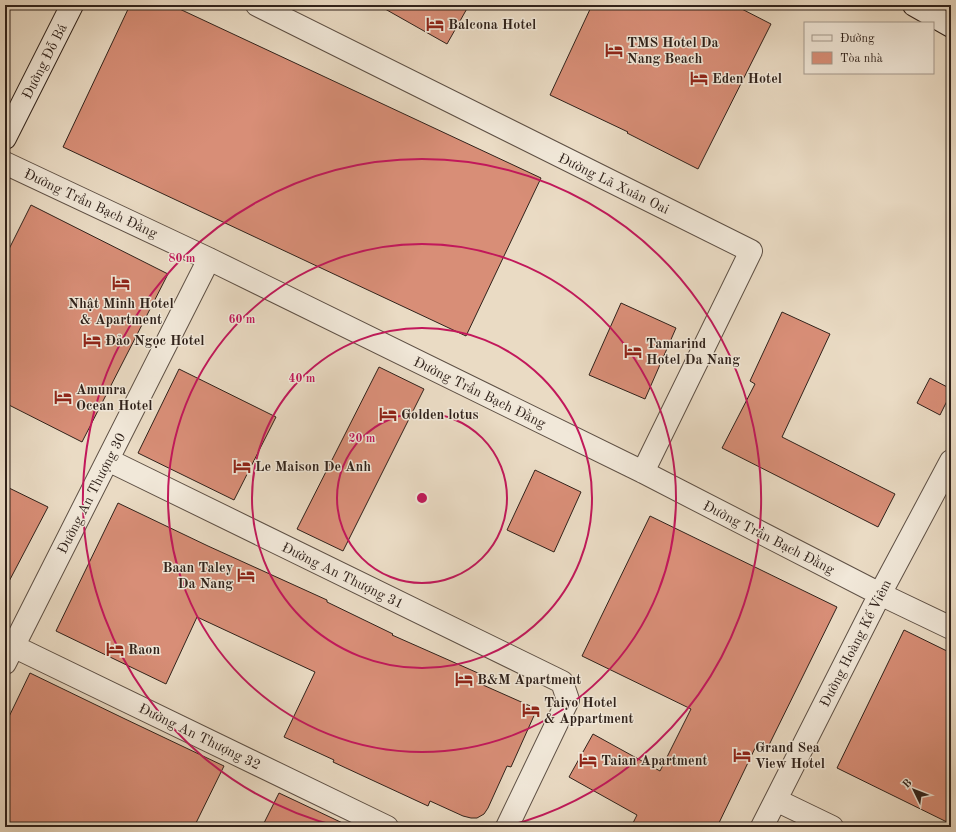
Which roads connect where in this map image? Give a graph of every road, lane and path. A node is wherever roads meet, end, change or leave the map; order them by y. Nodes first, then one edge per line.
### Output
1 (72, 5) edge
2 (257, 5) edge
3 (914, 5) edge
4 (951, 26) edge
5 (5, 138) edge
6 (5, 163) edge
7 (209, 258) junction
8 (108, 460) junction
9 (951, 461) edge
10 (643, 472) junction
11 (880, 594) junction
12 (951, 628) edge
13 (9, 655) edge
14 (776, 800) junction
15 (387, 827) edge
16 (507, 827) edge
17 (762, 827) edge
18 (832, 827) edge

1 - 5 street, Đường Đỗ Bá
2 - 10 street, Đường Lã Xuân Oai
3 - 4 street
6 - 7 street, Đường Trần Bạch Đằng
7 - 8 street, Đường An Thượng 30
7 - 10 street, Đường Trần Bạch Đằng
8 - 13 street, Đường An Thượng 30
8 - 16 street, Đường An Thượng 31
9 - 11 street, Đường Hoàng Kế Viêm
10 - 11 street, Đường Trần Bạch Đằng
11 - 12 street, Đường Trần Bạch Đằng
11 - 14 street, Đường Hoàng Kế Viêm
13 - 15 street, Đường An Thượng 32
14 - 17 street, Đường Hoàng Kế Viêm
14 - 18 street

